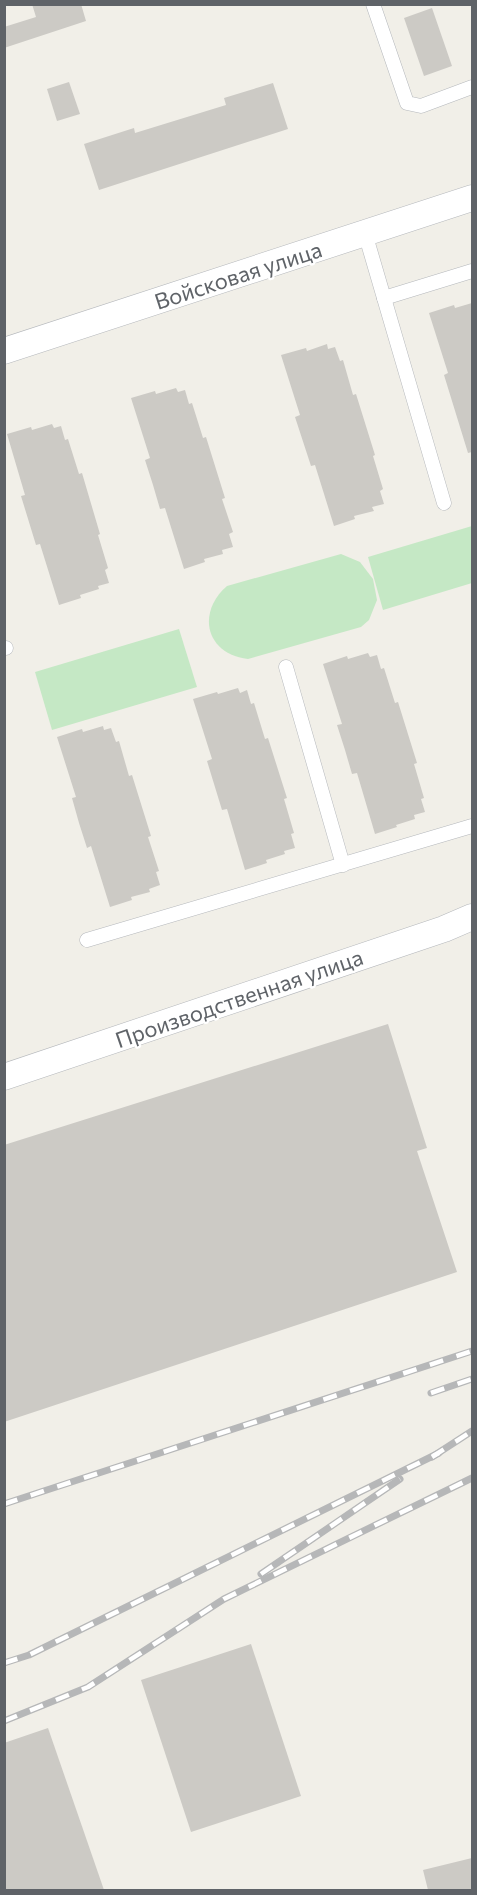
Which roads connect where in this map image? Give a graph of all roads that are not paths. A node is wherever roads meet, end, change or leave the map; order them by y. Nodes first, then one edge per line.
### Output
1 (373, 4) edge
2 (472, 87) edge
3 (472, 198) edge
4 (364, 233) junction
5 (472, 271) edge
6 (384, 298) junction
7 (4, 351) edge
8 (444, 503) dead end
9 (286, 667) dead end
10 (472, 826) edge
11 (343, 865) junction
12 (472, 917) edge
13 (87, 940) dead end
14 (4, 1077) edge

1 - 2 lane
3 - 4 street, Войсковая улица
4 - 6 lane
4 - 7 street, Войсковая улица
5 - 6 lane
6 - 8 lane
9 - 11 lane
10 - 11 lane
11 - 13 lane
12 - 14 street, Производственная улица

